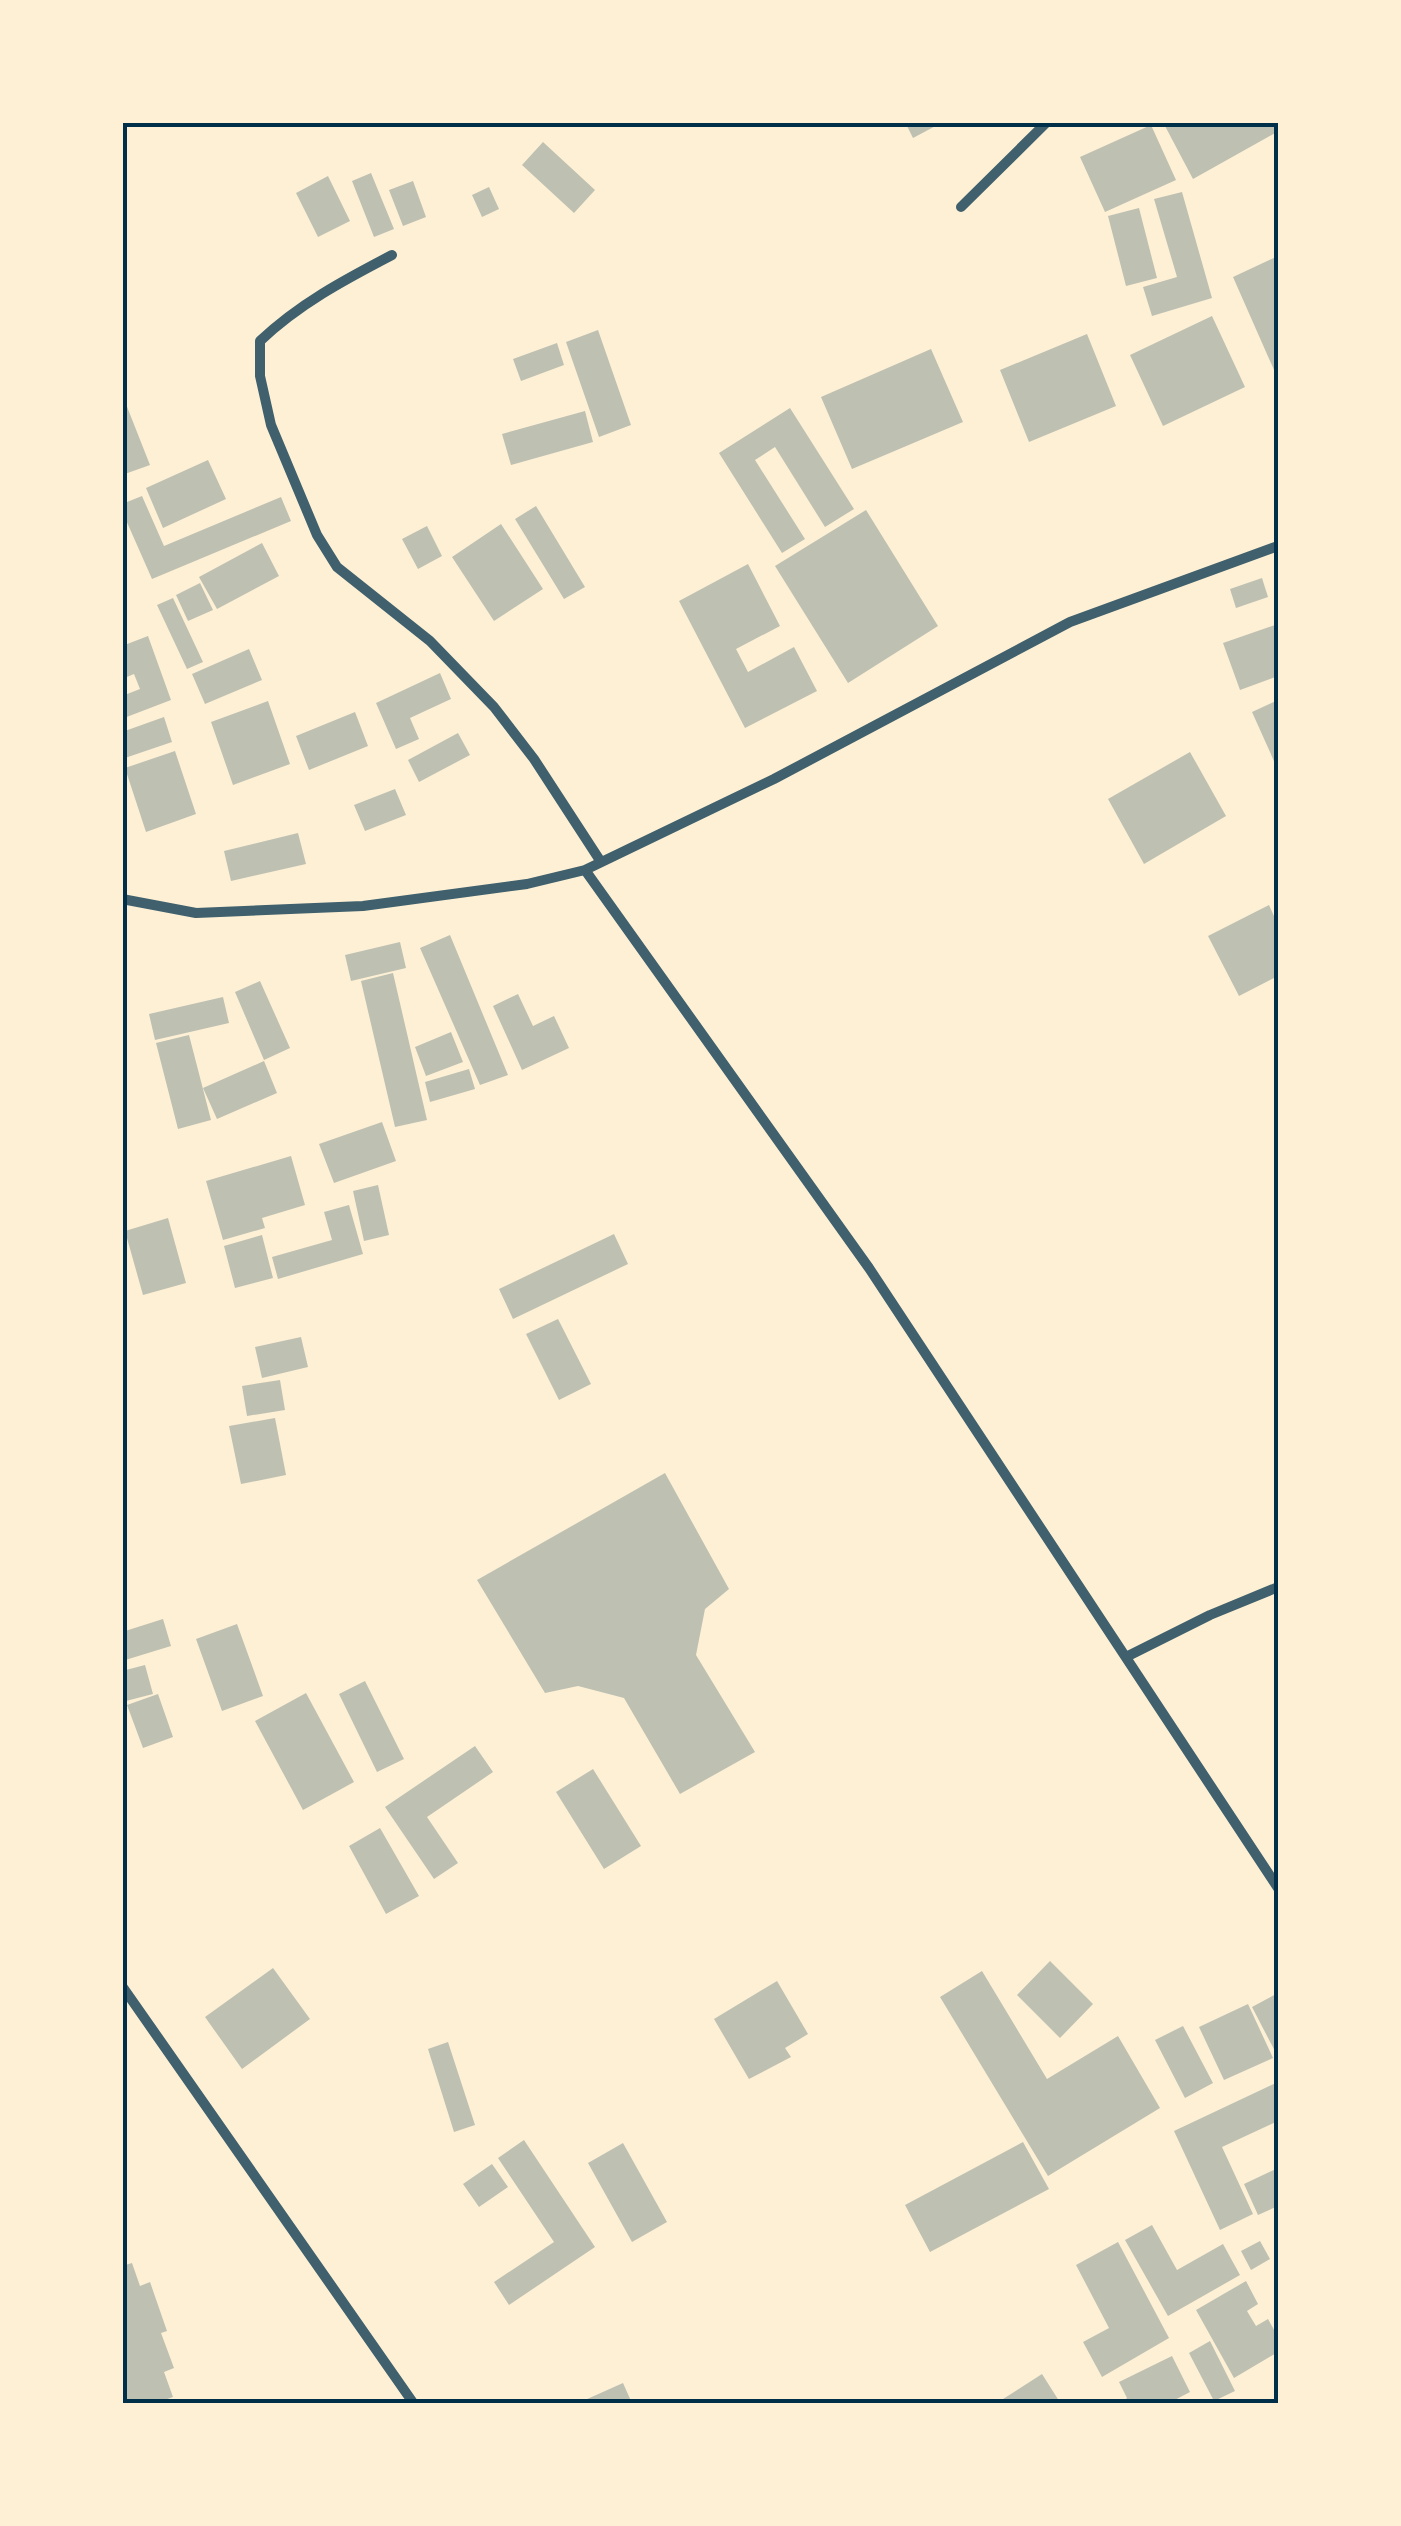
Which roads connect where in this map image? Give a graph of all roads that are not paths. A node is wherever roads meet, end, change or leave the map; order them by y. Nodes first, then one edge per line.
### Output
1 (1047, 122) edge
2 (961, 207) dead end
3 (392, 255) dead end
4 (1278, 546) edge
5 (601, 862) junction
6 (585, 870) junction
7 (122, 899) edge
8 (1278, 1586) edge
9 (1126, 1657) junction
10 (1278, 1888) edge
11 (122, 1986) edge
12 (414, 2404) edge

1 - 2 street
3 - 5 street
4 - 5 street
5 - 6 street
6 - 7 street
6 - 9 street
8 - 9 street
9 - 10 street
11 - 12 street

